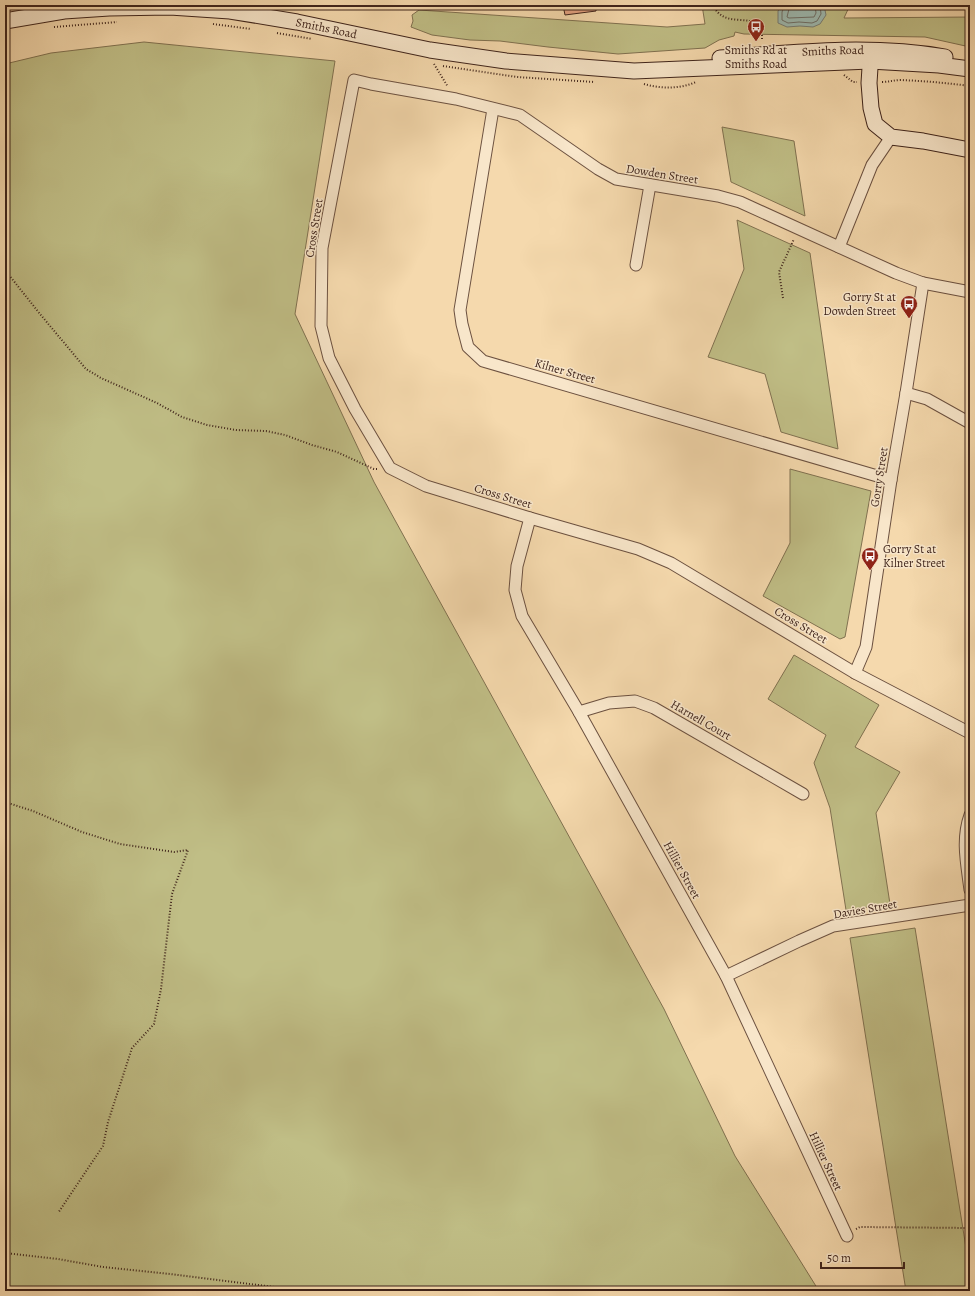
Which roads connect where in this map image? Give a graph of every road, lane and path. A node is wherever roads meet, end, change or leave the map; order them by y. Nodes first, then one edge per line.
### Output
1 (713, 5) edge
2 (5, 21) edge
3 (762, 40) dead end
4 (870, 55) junction
5 (970, 61) edge
6 (434, 64) dead end
7 (970, 69) edge
8 (354, 80) joint
9 (882, 82) dead end
10 (970, 86) edge
11 (456, 99) junction
12 (493, 109) junction
13 (891, 138) junction
14 (970, 150) edge
15 (650, 185) junction
16 (799, 229) junction
17 (839, 247) junction
18 (636, 266) dead end
19 (5, 270) edge
20 (923, 283) junction
21 (970, 292) edge
22 (783, 298) dead end
23 (906, 393) junction
24 (970, 423) edge
25 (390, 468) junction
26 (891, 480) junction
27 (530, 518) junction
28 (855, 673) junction
29 (579, 712) junction
30 (970, 733) edge
31 (803, 794) dead end
32 (5, 802) edge
33 (970, 815) edge
34 (970, 890) edge
35 (970, 905) edge
36 (726, 976) junction
37 (58, 1213) dead end
38 (970, 1228) edge
39 (847, 1236) joint
40 (5, 1253) edge
41 (306, 1291) edge

1 - 3 path
2 - 4 street, Smiths Road
4 - 5 street, Smiths Road
4 - 7 street, Smiths Road
4 - 13 street, Smiths Road
6 - 11 path
8 - 11 street, Dowden Street
8 - 25 street, Cross Street
9 - 10 path
11 - 12 street, Dowden Street
12 - 15 street, Dowden Street
12 - 26 street, Kilner Street
13 - 14 street
13 - 17 street
15 - 16 street, Dowden Street
15 - 18 street
16 - 17 street, Dowden Street
16 - 22 path
17 - 20 street, Dowden Street
19 - 25 path
20 - 21 street, Dowden Street
20 - 23 street, Gorry Street
23 - 24 street
23 - 26 street, Gorry Street
25 - 27 street, Cross Street
26 - 28 street, Gorry Street
27 - 28 street, Cross Street
27 - 29 street, Hillier Street
28 - 30 street, Cross Street
29 - 31 street, Harnell Court
29 - 36 street, Hillier Street
32 - 37 path
33 - 34 street
35 - 36 street, Davies Street
36 - 39 street, Hillier Street
38 - 39 path
40 - 41 path

